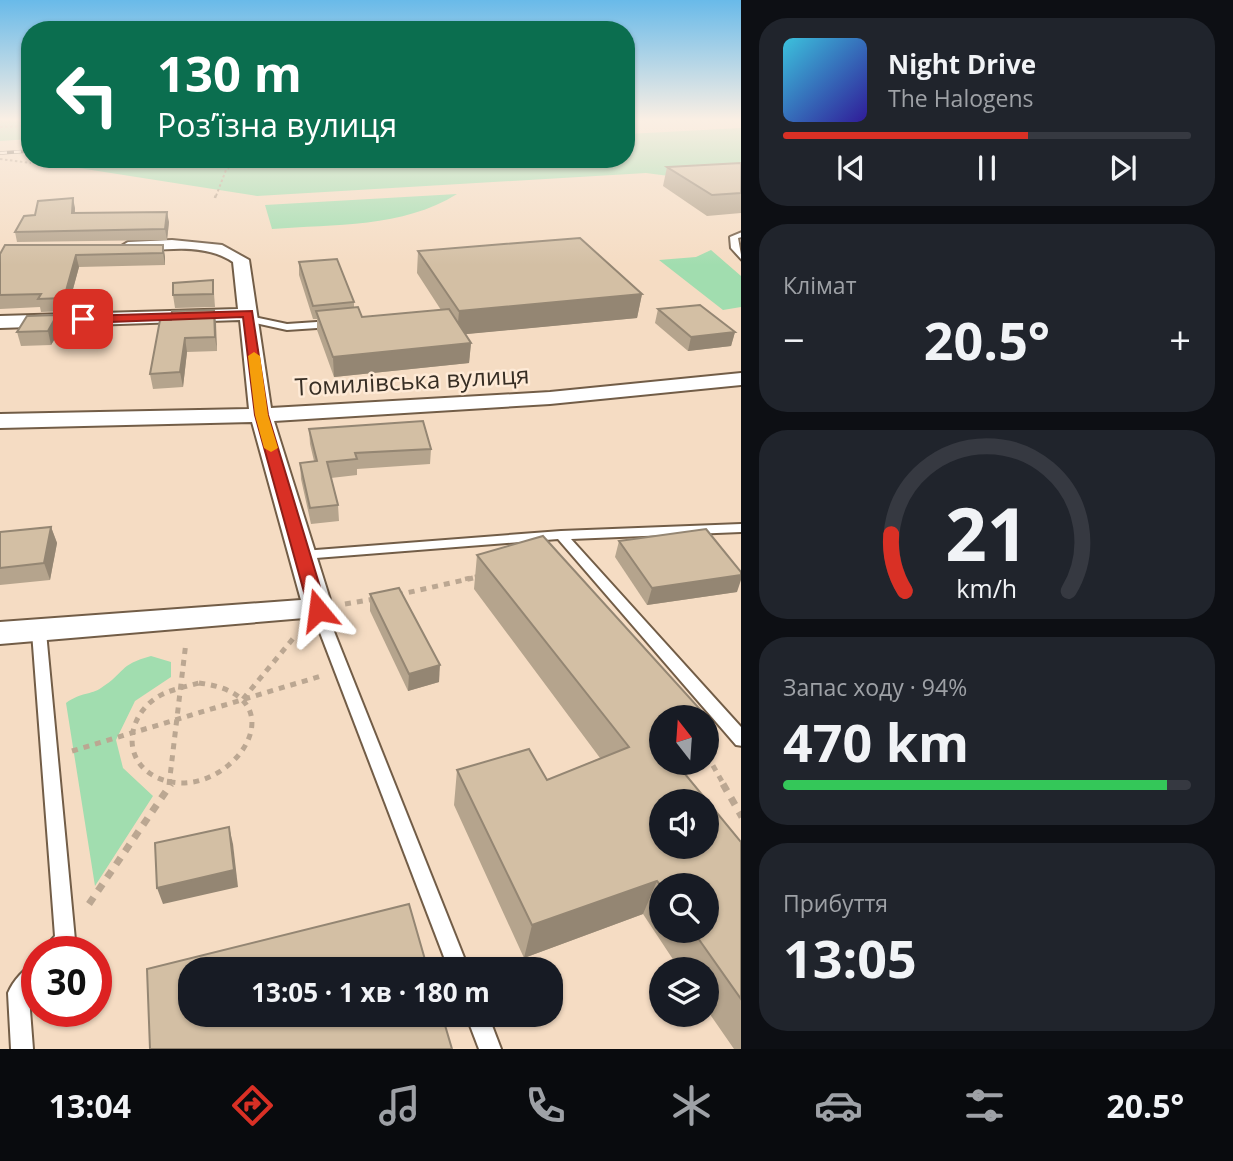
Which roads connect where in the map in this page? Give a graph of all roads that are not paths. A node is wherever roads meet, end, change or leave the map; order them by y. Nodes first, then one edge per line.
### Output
1 (741, 234) edge
2 (118, 247) edge
3 (741, 258) edge
4 (248, 316) junction
5 (0, 322) edge
6 (342, 323) edge
7 (741, 379) edge
8 (261, 415) junction
9 (0, 421) edge
10 (741, 528) edge
11 (561, 535) junction
12 (303, 555) junction
13 (318, 610) junction
14 (39, 632) junction
15 (0, 634) edge
16 (741, 740) edge
17 (58, 936) edge
18 (454, 957) edge
19 (21, 990) edge
20 (482, 1027) edge
21 (22, 1049) edge
22 (490, 1049) edge

1 - 3 lane
2 - 4 street
4 - 5 street
4 - 6 lane
4 - 8 street
7 - 8 street, Томилівська вулиця
8 - 9 street, Томилівська вулиця
8 - 12 street
10 - 11 lane
11 - 12 lane
11 - 16 lane
12 - 13 street
13 - 14 street
13 - 18 lane
14 - 15 street
14 - 17 lane
19 - 21 lane
20 - 22 lane

